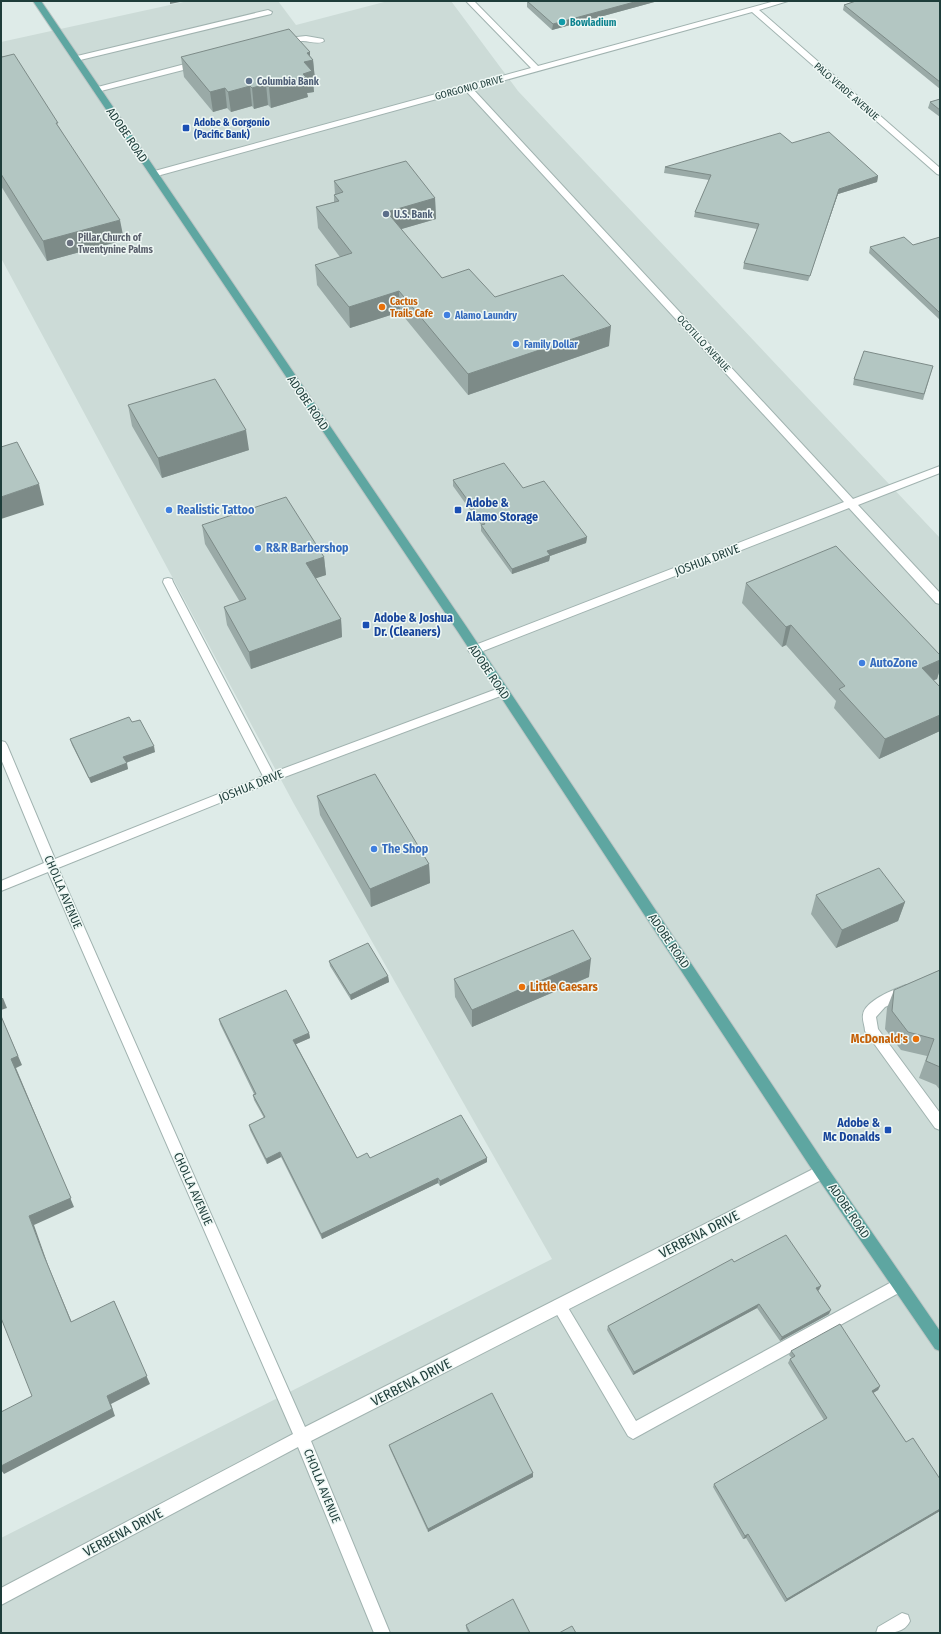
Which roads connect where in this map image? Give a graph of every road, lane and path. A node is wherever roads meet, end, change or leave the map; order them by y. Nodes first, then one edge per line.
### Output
1 (37, 1) edge
2 (470, 1) edge
3 (784, 1) edge
4 (754, 10) junction
5 (268, 12) dead end
6 (320, 41) dead end
7 (273, 44) edge
8 (76, 59) junction
9 (188, 66) edge
10 (536, 69) junction
11 (467, 87) junction
12 (97, 90) junction
13 (940, 172) edge
14 (154, 174) junction
15 (940, 469) edge
16 (852, 504) junction
17 (168, 582) dead end
18 (940, 600) edge
19 (474, 650) junction
20 (502, 691) junction
21 (1, 746) edge
22 (270, 778) junction
23 (51, 866) junction
24 (1, 886) edge
25 (920, 985) edge
26 (940, 1124) edge
27 (822, 1172) junction
28 (899, 1285) junction
29 (559, 1306) junction
30 (940, 1344) edge
31 (302, 1437) junction
32 (1, 1597) edge
33 (902, 1621) dead end
34 (382, 1633) edge
35 (884, 1633) edge

1 - 8 main road, ADOBE ROAD
2 - 10 street
3 - 4 street, GORGONIO DRIVE
4 - 10 street, GORGONIO DRIVE
4 - 13 street, PALO VERDE AVENUE
5 - 8 street
6 - 7 street
8 - 12 main road, ADOBE ROAD
9 - 12 street
10 - 11 street, GORGONIO DRIVE
11 - 14 street, GORGONIO DRIVE
11 - 16 street, OCOTILLO AVENUE
12 - 14 main road, ADOBE ROAD
14 - 19 main road, ADOBE ROAD
15 - 16 street, JOSHUA DRIVE
16 - 18 street, OCOTILLO AVENUE
16 - 19 street, JOSHUA DRIVE
17 - 22 street
19 - 20 main road, ADOBE ROAD
20 - 22 street, JOSHUA DRIVE
20 - 27 main road, ADOBE ROAD
21 - 23 street, CHOLLA AVENUE
22 - 23 street, JOSHUA DRIVE
23 - 24 street, JOSHUA DRIVE
23 - 31 street, CHOLLA AVENUE
25 - 26 street
27 - 28 main road, ADOBE ROAD
27 - 29 street, VERBENA DRIVE
28 - 29 street
28 - 30 main road, ADOBE ROAD
29 - 31 street, VERBENA DRIVE
31 - 32 street, VERBENA DRIVE
31 - 34 street, CHOLLA AVENUE
33 - 35 street

